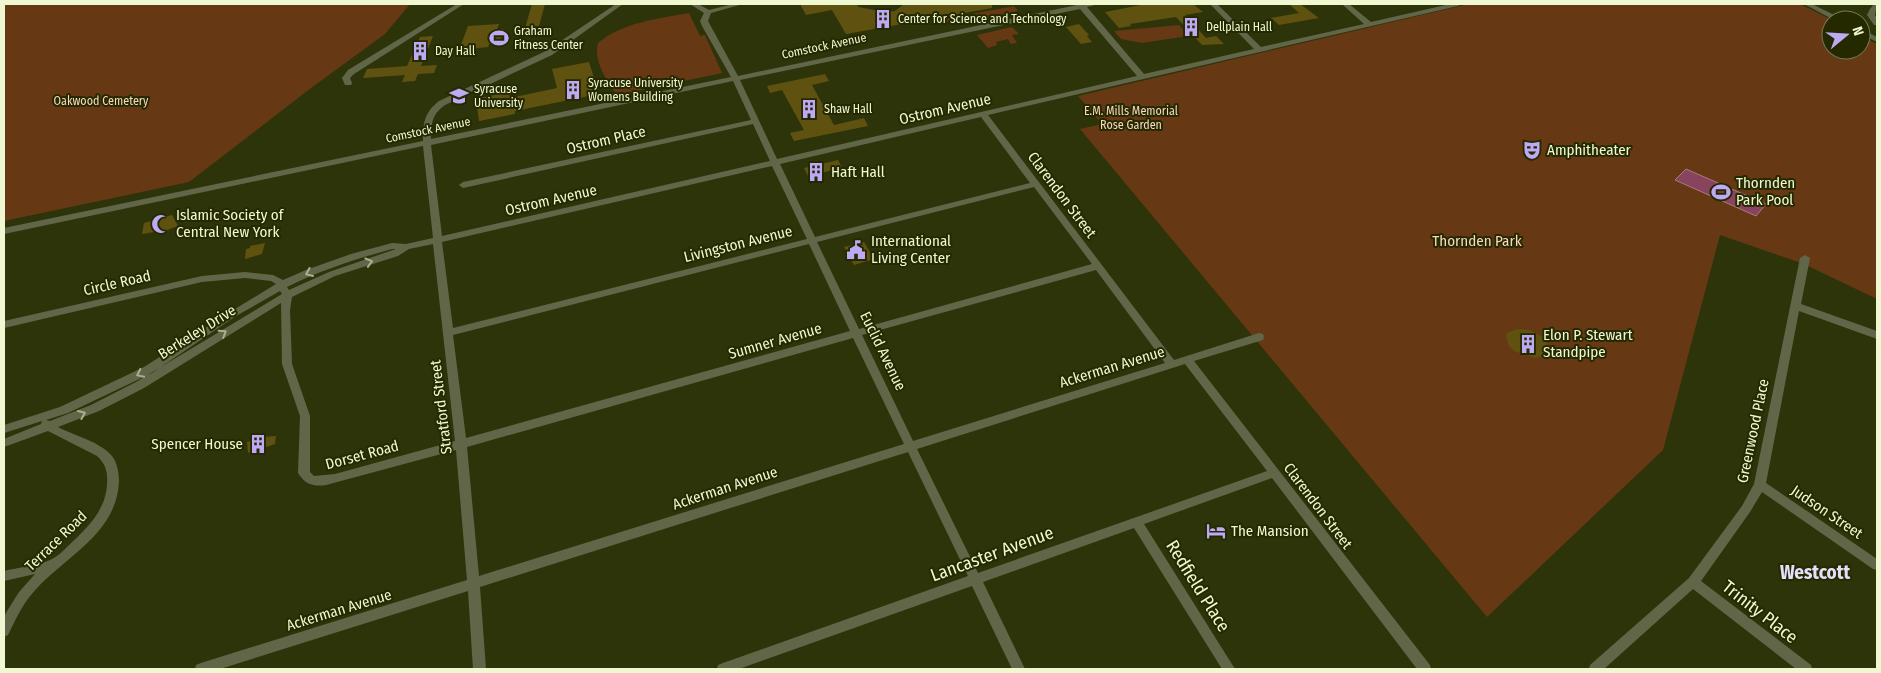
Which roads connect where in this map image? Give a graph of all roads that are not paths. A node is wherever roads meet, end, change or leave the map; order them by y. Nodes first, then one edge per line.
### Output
1 (461, 4) edge
2 (620, 4) edge
3 (693, 4) edge
4 (740, 4) edge
5 (1093, 4) edge
6 (1213, 4) edge
7 (1345, 4) edge
8 (1458, 4) edge
9 (1807, 4) edge
10 (1081, 5) edge
11 (1877, 5) edge
12 (1821, 11) edge
13 (707, 14) junction
14 (1877, 23) edge
15 (1369, 24) junction
16 (1259, 50) junction
17 (1142, 77) junction
18 (735, 78) junction
19 (348, 83) dead end
20 (983, 114) junction
21 (755, 121) junction
22 (427, 143) junction
23 (775, 163) junction
24 (1034, 184) junction
25 (463, 185) dead end
26 (4, 231) edge
27 (439, 240) junction
28 (813, 240) junction
29 (1805, 258) dead end
30 (1097, 266) junction
31 (285, 290) junction
32 (1796, 306) junction
33 (4, 324) edge
34 (448, 333) junction
35 (856, 333) junction
36 (1877, 334) edge
37 (1259, 337) dead end
38 (1188, 360) junction
39 (1172, 364) junction
40 (39, 419) junction
41 (49, 427) junction
42 (4, 429) edge
43 (4, 443) edge
44 (461, 444) junction
45 (911, 445) junction
46 (1274, 473) junction
47 (1760, 485) junction
48 (1136, 521) junction
49 (56, 563) junction
50 (1877, 564) edge
51 (4, 576) edge
52 (976, 578) junction
53 (1693, 582) junction
54 (473, 584) junction
55 (4, 630) edge
56 (201, 669) edge
57 (480, 669) edge
58 (723, 669) edge
59 (1020, 669) edge
60 (1229, 669) edge
61 (1425, 669) edge
62 (1595, 669) edge
63 (1806, 669) edge

1 - 19 street
2 - 22 street, Stratford Street
3 - 13 street
4 - 13 street
5 - 10 street, Comstock Avenue
6 - 16 street
7 - 15 street
8 - 15 street, Ostrom Avenue
9 - 12 street
10 - 17 street
10 - 18 street, Comstock Avenue
11 - 14 street
13 - 18 street, Euclid Avenue
15 - 16 street, Ostrom Avenue
16 - 17 street, Ostrom Avenue
17 - 20 street, Ostrom Avenue
18 - 21 street, Euclid Avenue
18 - 22 street, Comstock Avenue
20 - 23 street, Ostrom Avenue
20 - 24 street, Clarendon Street
21 - 23 street, Euclid Avenue
21 - 25 street, Ostrom Place
22 - 26 street, Comstock Avenue
22 - 27 street, Stratford Street
23 - 27 street, Ostrom Avenue
23 - 28 street, Euclid Avenue
24 - 28 street, Livingston Avenue
24 - 30 street, Clarendon Street
27 - 31 street, Berkeley Drive
27 - 34 street, Stratford Street
28 - 34 street, Livingston Avenue
28 - 35 street, Euclid Avenue
29 - 32 street, Greenwood Place
30 - 35 street, Sumner Avenue
30 - 39 street, Clarendon Street
31 - 33 street, Circle Road
31 -> 40 street, Berkeley Drive
41 -> 31 street, Berkeley Drive
31 - 44 street, Dorset Road
32 - 36 street
32 - 47 street, Greenwood Place
34 - 44 street, Stratford Street
35 - 44 street, Sumner Avenue
35 - 45 street, Euclid Avenue
37 - 38 street, Ackerman Avenue
38 - 39 street, Ackerman Avenue
38 - 46 street, Clarendon Street
39 - 45 street, Ackerman Avenue
40 - 41 street, Terrace Road
40 - 42 street, Berkeley Drive
41 - 43 street, Berkeley Drive
41 - 49 street, Terrace Road
44 - 54 street, Stratford Street
45 - 52 street, Euclid Avenue
45 - 54 street, Ackerman Avenue
46 - 48 street, Lancaster Avenue
46 - 61 street, Clarendon Street
47 - 50 street, Judson Street
47 - 53 street, Greenwood Place
48 - 52 street, Lancaster Avenue
48 - 60 street, Redfield Place
49 - 51 street
49 - 55 street, Terrace Road
52 - 58 street, Lancaster Avenue
52 - 59 street, Euclid Avenue
53 - 62 street, Greenwood Place
53 - 63 street, Trinity Place
54 - 56 street, Ackerman Avenue
54 - 57 street, Stratford Street

